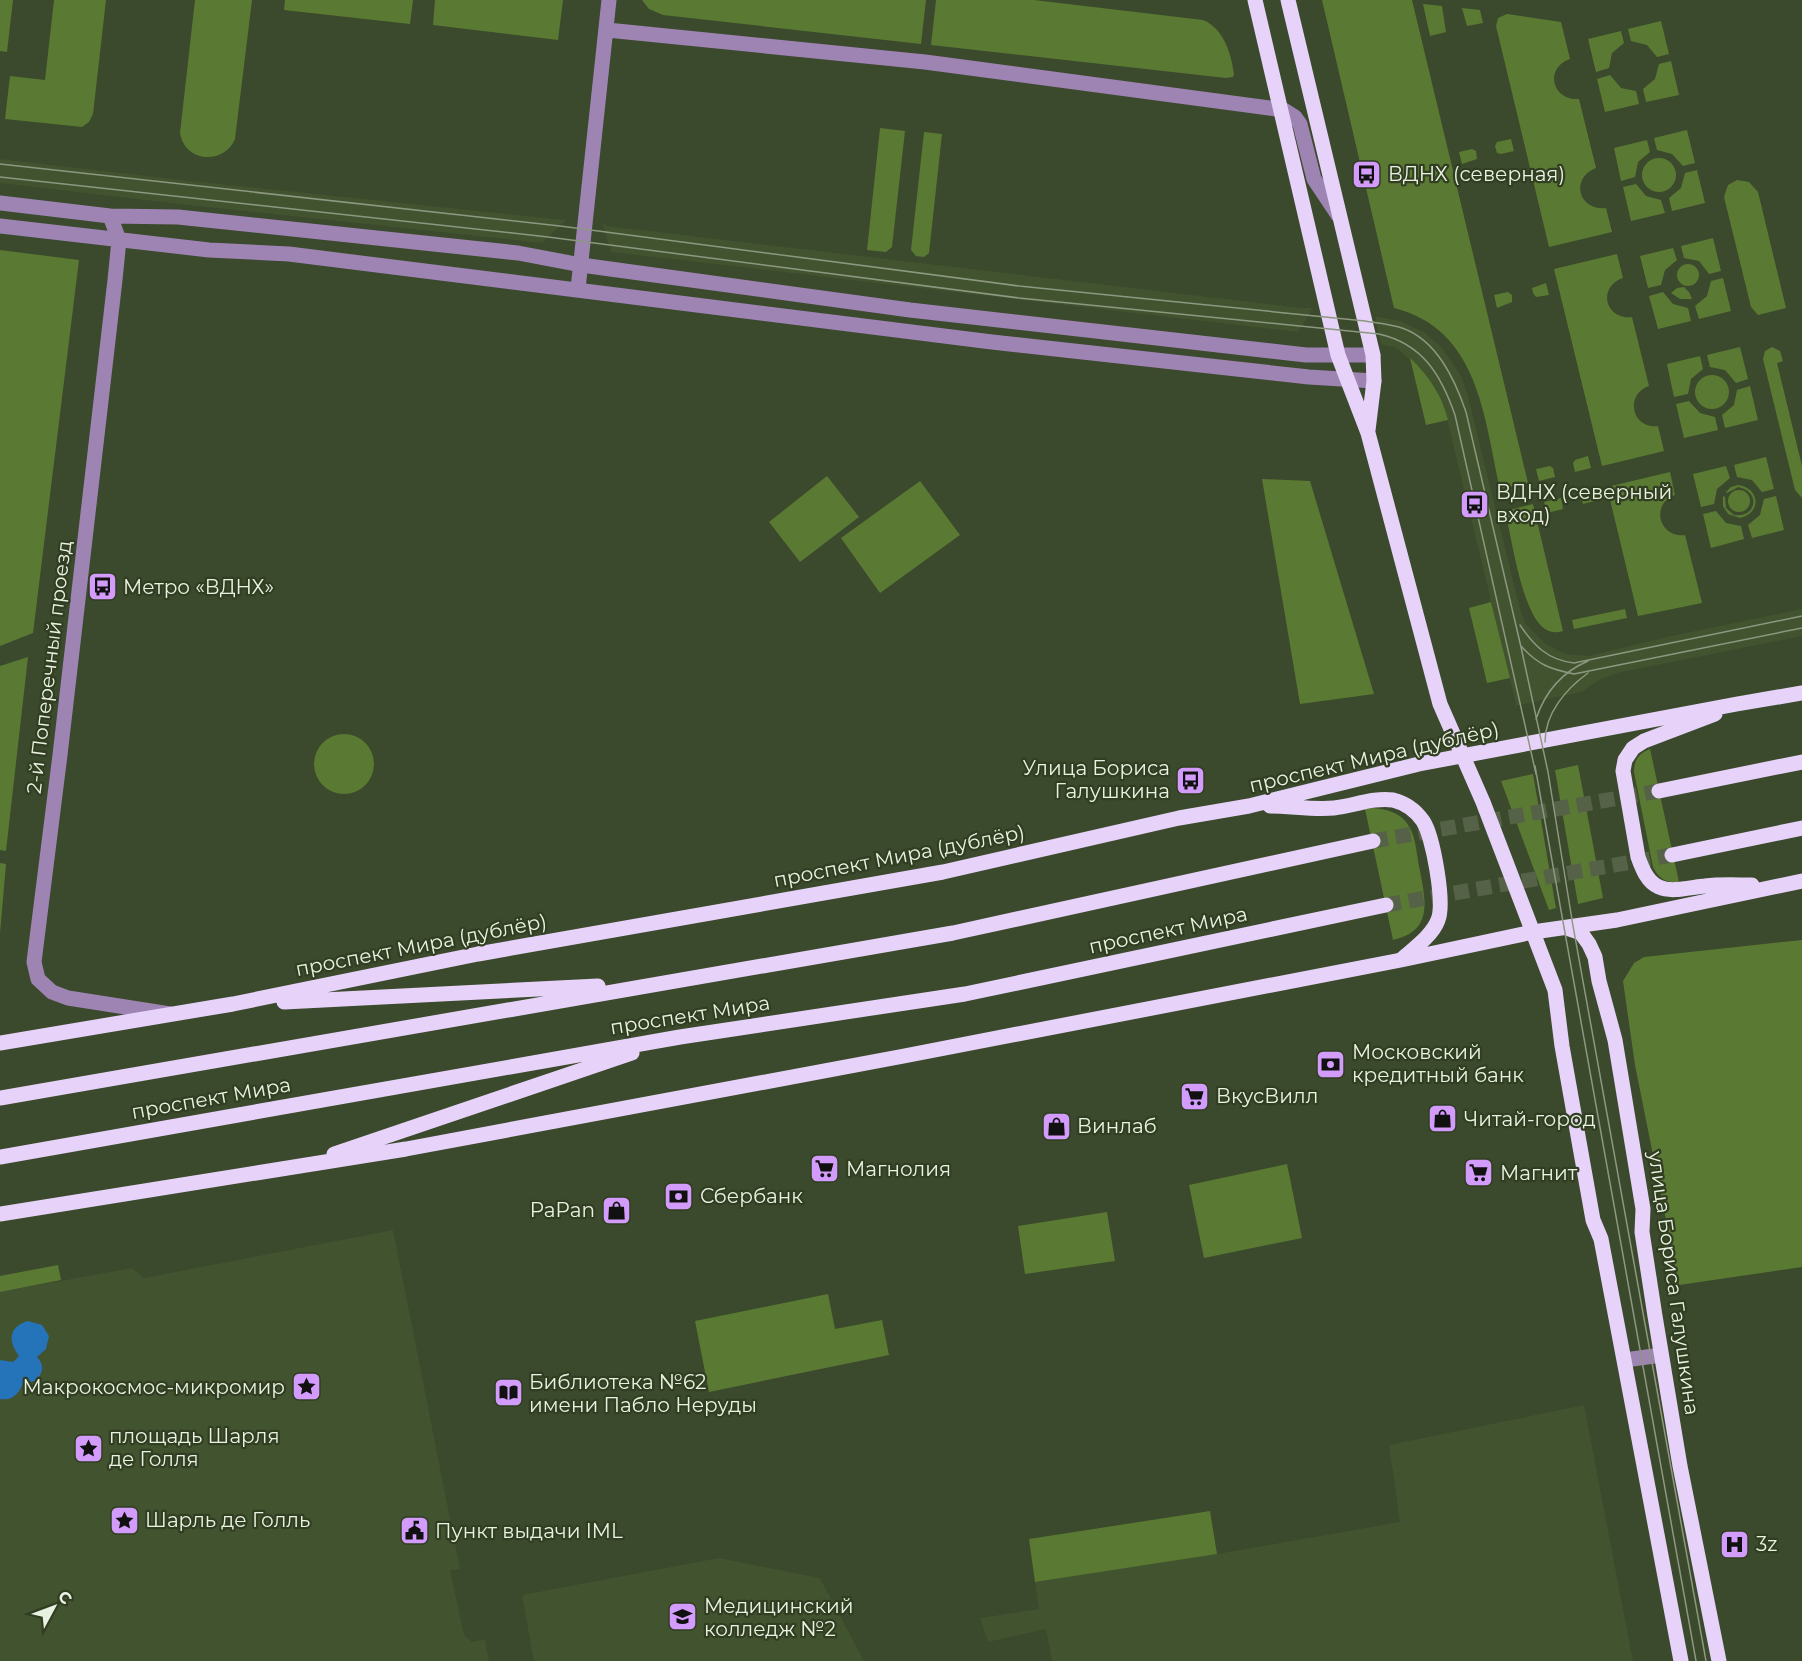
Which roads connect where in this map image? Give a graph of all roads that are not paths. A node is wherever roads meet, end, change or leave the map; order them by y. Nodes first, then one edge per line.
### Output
1 (609, 0) edge
2 (1254, 0) edge
3 (1290, 2) edge
4 (607, 30) junction
5 (1280, 109) junction
6 (0, 203) edge
7 (110, 216) junction
8 (1341, 223) junction
9 (0, 226) edge
10 (119, 240) junction
11 (581, 265) junction
12 (578, 289) junction
13 (1338, 355) junction
14 (1373, 355) junction
15 (1347, 380) junction
16 (1374, 381) junction
17 (1368, 433) junction
18 (1802, 693) edge
19 (1737, 704) junction
20 (1463, 757) junction
21 (1802, 762) edge
22 (1659, 791) tunnel mouth
23 (1249, 806) junction
24 (1802, 828) edge
25 (1372, 841) tunnel mouth
26 (1672, 855) tunnel mouth
27 (1802, 881) edge
28 (1775, 887) junction
29 (1386, 905) tunnel mouth
30 (1525, 909) junction
31 (1617, 920) junction
32 (1563, 928) junction
33 (1533, 932) junction
34 (1401, 960) junction
35 (1599, 981) junction
36 (667, 982) junction
37 (233, 1004) junction
38 (176, 1014) junction
39 (680, 1037) junction
40 (0, 1043) edge
41 (0, 1098) edge
42 (0, 1157) edge
43 (291, 1168) junction
44 (0, 1214) edge
45 (1661, 1354) junction
46 (1625, 1360) junction
47 (1681, 1661) edge
48 (1719, 1661) edge

1 - 4 street
2 - 5 main road
3 - 8 main road
4 - 5 street
4 - 11 street
5 - 8 street
5 - 13 main road
6 - 7 street
7 - 10 street, 2-й Поперечный проезд
7 - 11 street
8 - 14 main road
9 - 10 street
10 - 12 street
10 - 38 street, 2-й Поперечный проезд
11 - 12 street
11 - 13 street
12 - 15 street
13 - 14 street
13 - 15 main road
14 - 16 main road
15 - 16 street
15 - 17 main road
16 - 17 main road
17 - 20 main road
18 - 19 main road, проспект Мира (дублёр)
19 - 20 main road, проспект Мира (дублёр)
19 - 28 main road
20 - 23 main road, проспект Мира (дублёр)
20 - 30 main road
21 - 22 main road
23 - 34 main road
23 - 37 main road, проспект Мира (дублёр)
24 - 26 main road
25 - 36 main road, проспект Мира
27 - 28 main road
28 - 31 main road
29 - 39 main road, проспект Мира
30 - 32 main road
30 - 33 main road
31 - 32 main road
31 - 35 main road
32 - 33 main road
32 - 35 main road, улица Бориса Галушкина
33 - 34 main road
33 - 46 main road
34 - 43 main road
35 - 45 main road, улица Бориса Галушкина
36 - 37 main road
36 - 41 main road, проспект Мира
37 - 38 main road, проспект Мира (дублёр)
38 - 40 main road, проспект Мира (дублёр)
39 - 42 main road, проспект Мира
39 - 43 main road
43 - 44 main road
45 - 46 street
45 - 48 main road, улица Бориса Галушкина
46 - 47 main road

